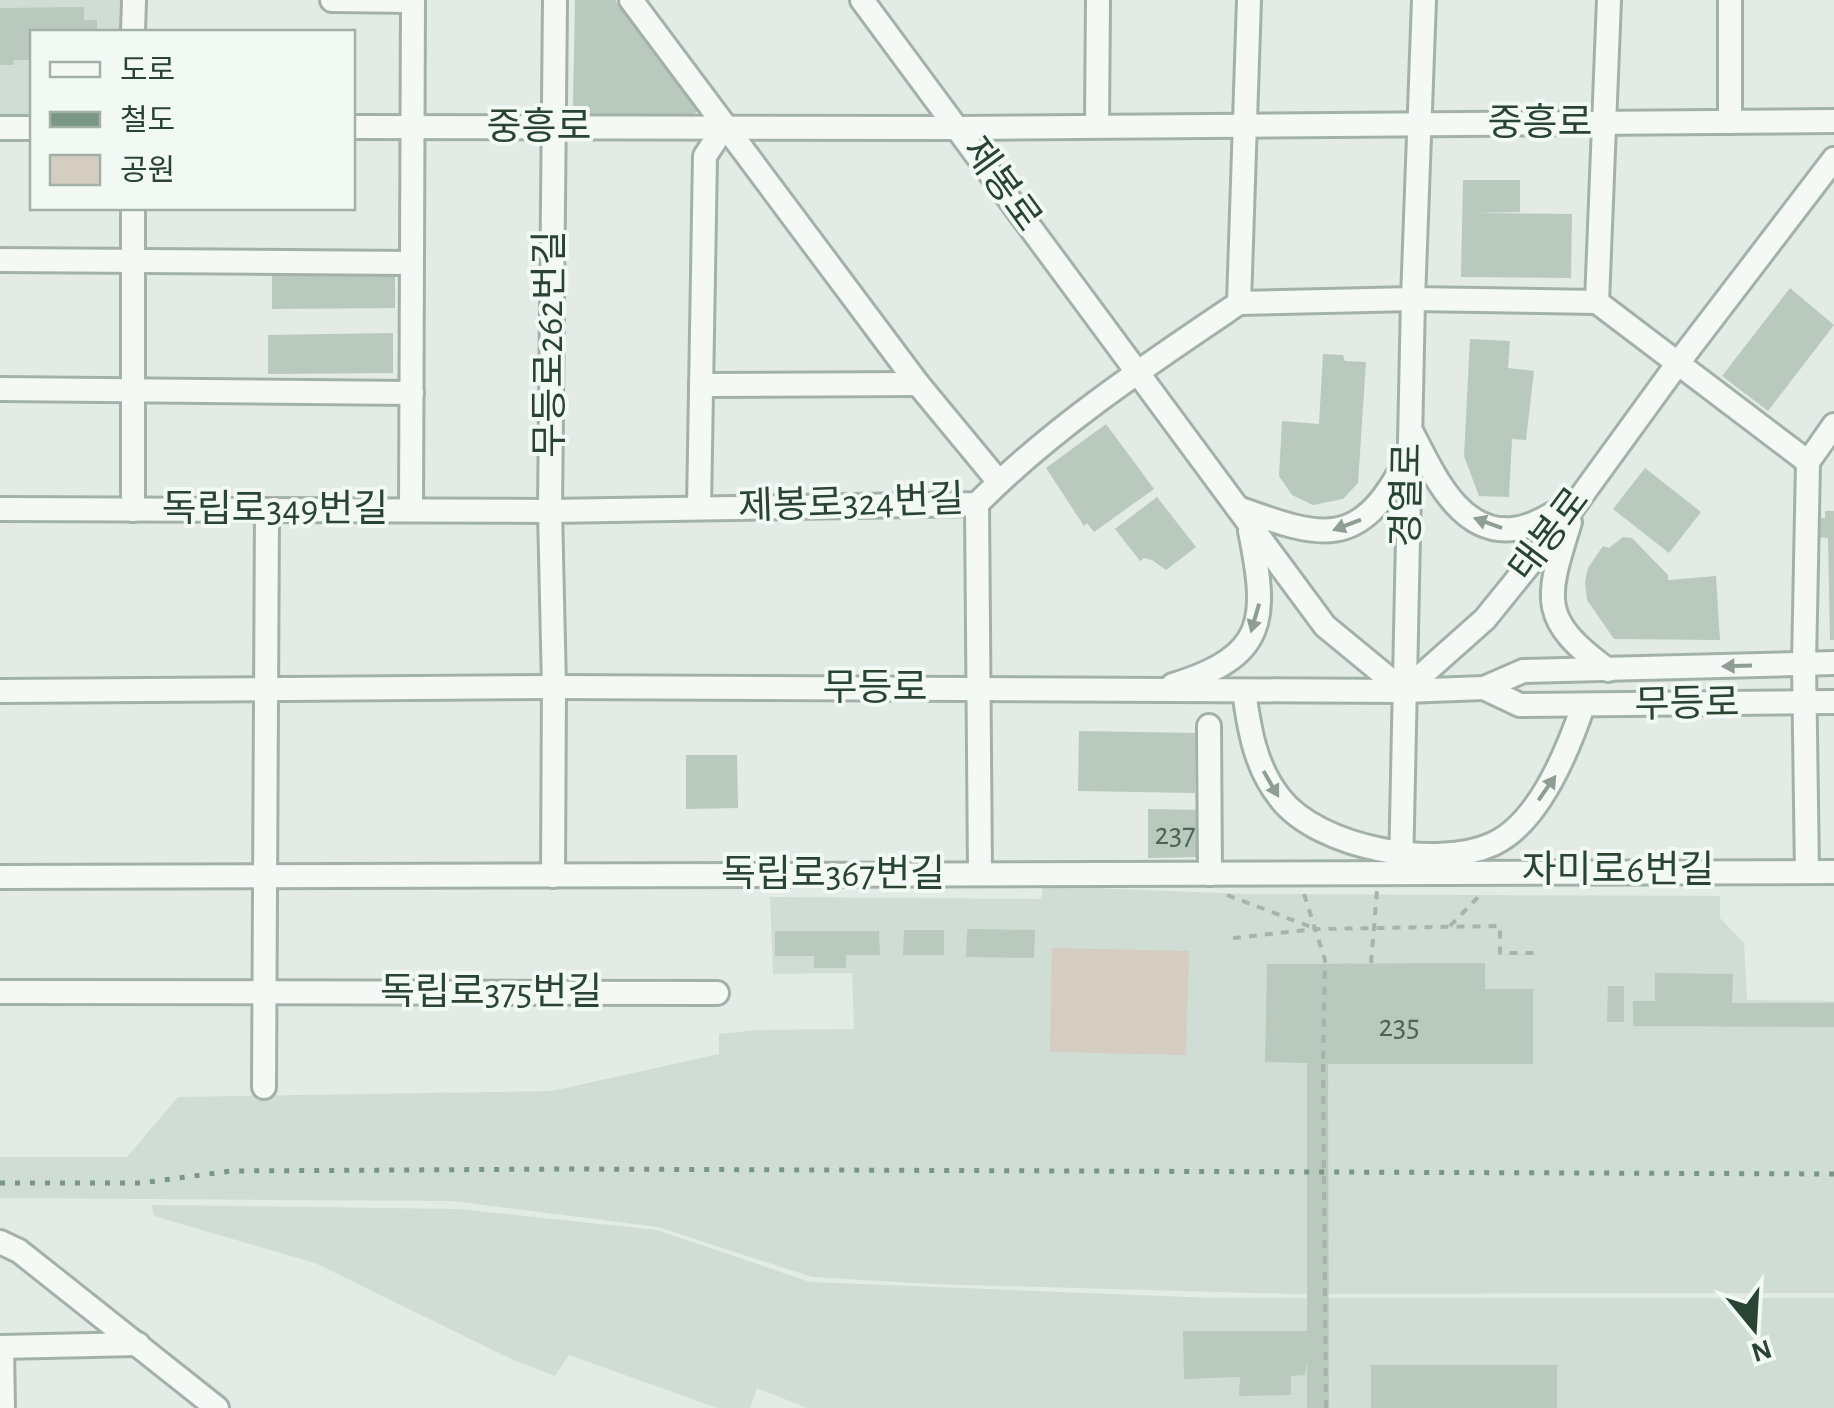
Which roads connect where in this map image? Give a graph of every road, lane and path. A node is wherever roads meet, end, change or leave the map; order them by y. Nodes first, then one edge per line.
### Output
1 (134, 0) edge
2 (332, 0) edge
3 (555, 0) edge
4 (630, 0) edge
5 (862, 0) edge
6 (1081, 0) edge
7 (1249, 0) edge
8 (1424, 0) edge
9 (1609, 0) edge
10 (1753, 0) edge
11 (413, 1) edge
12 (1730, 8) edge
13 (1098, 12) edge
14 (134, 30) edge
15 (1834, 121) edge
16 (1730, 122) junction
17 (1245, 124) junction
18 (1418, 124) junction
19 (1604, 124) junction
20 (1097, 125) junction
21 (724, 126) junction
22 (355, 127) edge
23 (412, 127) junction
24 (0, 128) edge
25 (30, 128) edge
26 (958, 128) junction
27 (553, 129) junction
28 (1834, 160) edge
29 (133, 210) edge
30 (0, 260) edge
31 (133, 262) junction
32 (412, 263) junction
33 (1413, 300) junction
34 (1598, 302) junction
35 (1240, 303) junction
36 (1678, 362) junction
37 (1138, 372) junction
38 (918, 384) junction
39 (701, 385) junction
40 (0, 388) edge
41 (133, 390) junction
42 (412, 394) junction
43 (1834, 425) edge
44 (1410, 428) junction
45 (1409, 455) junction
46 (1808, 462) junction
47 (998, 482) junction
48 (1577, 500) junction
49 (977, 504) junction
50 (698, 508) junction
51 (0, 509) edge
52 (133, 510) junction
53 (266, 510) junction
54 (412, 510) junction
55 (550, 510) junction
56 (1243, 515) junction
57 (1834, 663) edge
58 (1804, 664) junction
59 (1608, 670) junction
60 (554, 687) junction
61 (266, 688) junction
62 (1484, 688) junction
63 (0, 690) edge
64 (980, 690) junction
65 (1156, 691) junction
66 (1244, 691) junction
67 (1404, 691) junction
68 (1806, 702) junction
69 (1834, 702) edge
70 (1583, 706) junction
71 (1210, 726) dead end
72 (1393, 865) junction
73 (1807, 872) junction
74 (1834, 872) edge
75 (980, 874) junction
76 (1210, 874) junction
77 (553, 876) junction
78 (0, 877) edge
79 (265, 877) junction
80 (1227, 894) dead end
81 (1304, 894) dead end
82 (1481, 894) dead end
83 (1449, 927) junction
84 (1374, 928) junction
85 (1316, 930) junction
86 (1233, 938) dead end
87 (1538, 954) dead end
88 (1372, 963) dead end
89 (0, 992) edge
90 (264, 993) junction
91 (716, 993) dead end
92 (264, 1087) dead end
93 (0, 1242) edge
94 (138, 1344) junction
95 (1, 1347) edge
96 (3, 1408) edge
97 (218, 1408) edge
98 (1326, 1408) edge

1 - 14 street
2 - 11 street
3 - 27 street, 무등로262번길
4 - 21 street
5 - 26 street, 제봉로
6 - 13 street
7 - 17 street
8 - 18 street, 경열로
9 - 19 street
10 - 12 street
11 - 23 street
12 - 16 street
13 - 20 street
15 - 16 street, 중흥로
16 - 19 street, 중흥로
17 - 18 street, 중흥로
17 - 20 street, 중흥로
17 - 35 street
18 - 19 street, 중흥로
18 - 33 street, 경열로
19 - 34 street
20 - 26 street, 중흥로
21 - 26 street, 중흥로
21 - 27 street, 중흥로
21 - 38 street
21 - 39 street
22 - 23 street, 중흥로
23 - 27 street, 중흥로
23 - 32 street
24 - 25 street
26 - 37 street, 제봉로
27 - 55 street, 무등로262번길
28 - 36 street, 태봉로
29 - 31 street
30 - 31 street
31 - 32 street
31 - 41 street
32 - 42 street
33 - 34 street
33 - 35 street
33 - 44 street, 경열로
34 - 36 street
35 - 37 street
36 - 46 street
36 - 48 street, 태봉로
37 - 47 street, 제봉로324번길
37 - 56 street, 제봉로
38 - 39 street
38 - 47 street
39 - 50 street, 제봉로324번길
40 - 41 street
41 - 42 street
41 - 52 street
42 - 54 street
43 - 46 street
44 - 45 street, 경열로
48 -> 44 street
45 -> 56 street
45 - 67 street, 경열로
46 - 58 street
47 - 49 street, 제봉로324번길
48 - 59 street
48 - 67 street, 태봉로
49 - 50 street, 제봉로324번길
49 - 64 street
50 - 55 street, 제봉로324번길
51 - 52 street, 독립로349번길
52 - 53 street, 독립로349번길
53 - 54 street, 독립로349번길
53 - 61 street
54 - 55 street, 독립로349번길
55 - 60 street, 무등로262번길
56 -> 65 street
56 - 67 street, 제봉로
57 - 58 street, 무등로
58 -> 59 street, 무등로
58 - 68 street
59 - 62 street, 무등로
60 - 61 street, 무등로
60 - 64 street, 무등로
60 - 77 street, 무등로262번길
61 - 63 street, 무등로
61 - 79 street
62 - 67 street, 무등로
62 - 70 street, 무등로
64 - 65 street, 무등로
64 - 75 street
65 - 66 street, 무등로
66 - 67 street, 무등로
66 -> 72 street
67 - 72 street, 경열로
68 - 69 street, 무등로
68 - 70 street, 무등로
68 - 73 street
72 -> 70 street
71 - 76 street
72 - 73 street, 자미로6번길
72 - 76 street, 독립로367번길
72 - 84 path
73 - 74 street, 자미로6번길
75 - 76 street, 독립로367번길
75 - 77 street, 독립로367번길
77 - 79 street, 독립로367번길
78 - 79 street, 독립로367번길
79 - 90 street
80 - 85 path
81 - 85 path
82 - 83 path
83 - 84 path
83 - 87 path
84 - 85 path
84 - 88 path
85 - 86 path
85 - 98 path, bridge
89 - 90 street, 독립로375번길
90 - 91 street, 독립로375번길
90 - 92 street
93 - 94 street
94 - 95 street
94 - 97 street
95 - 96 street

